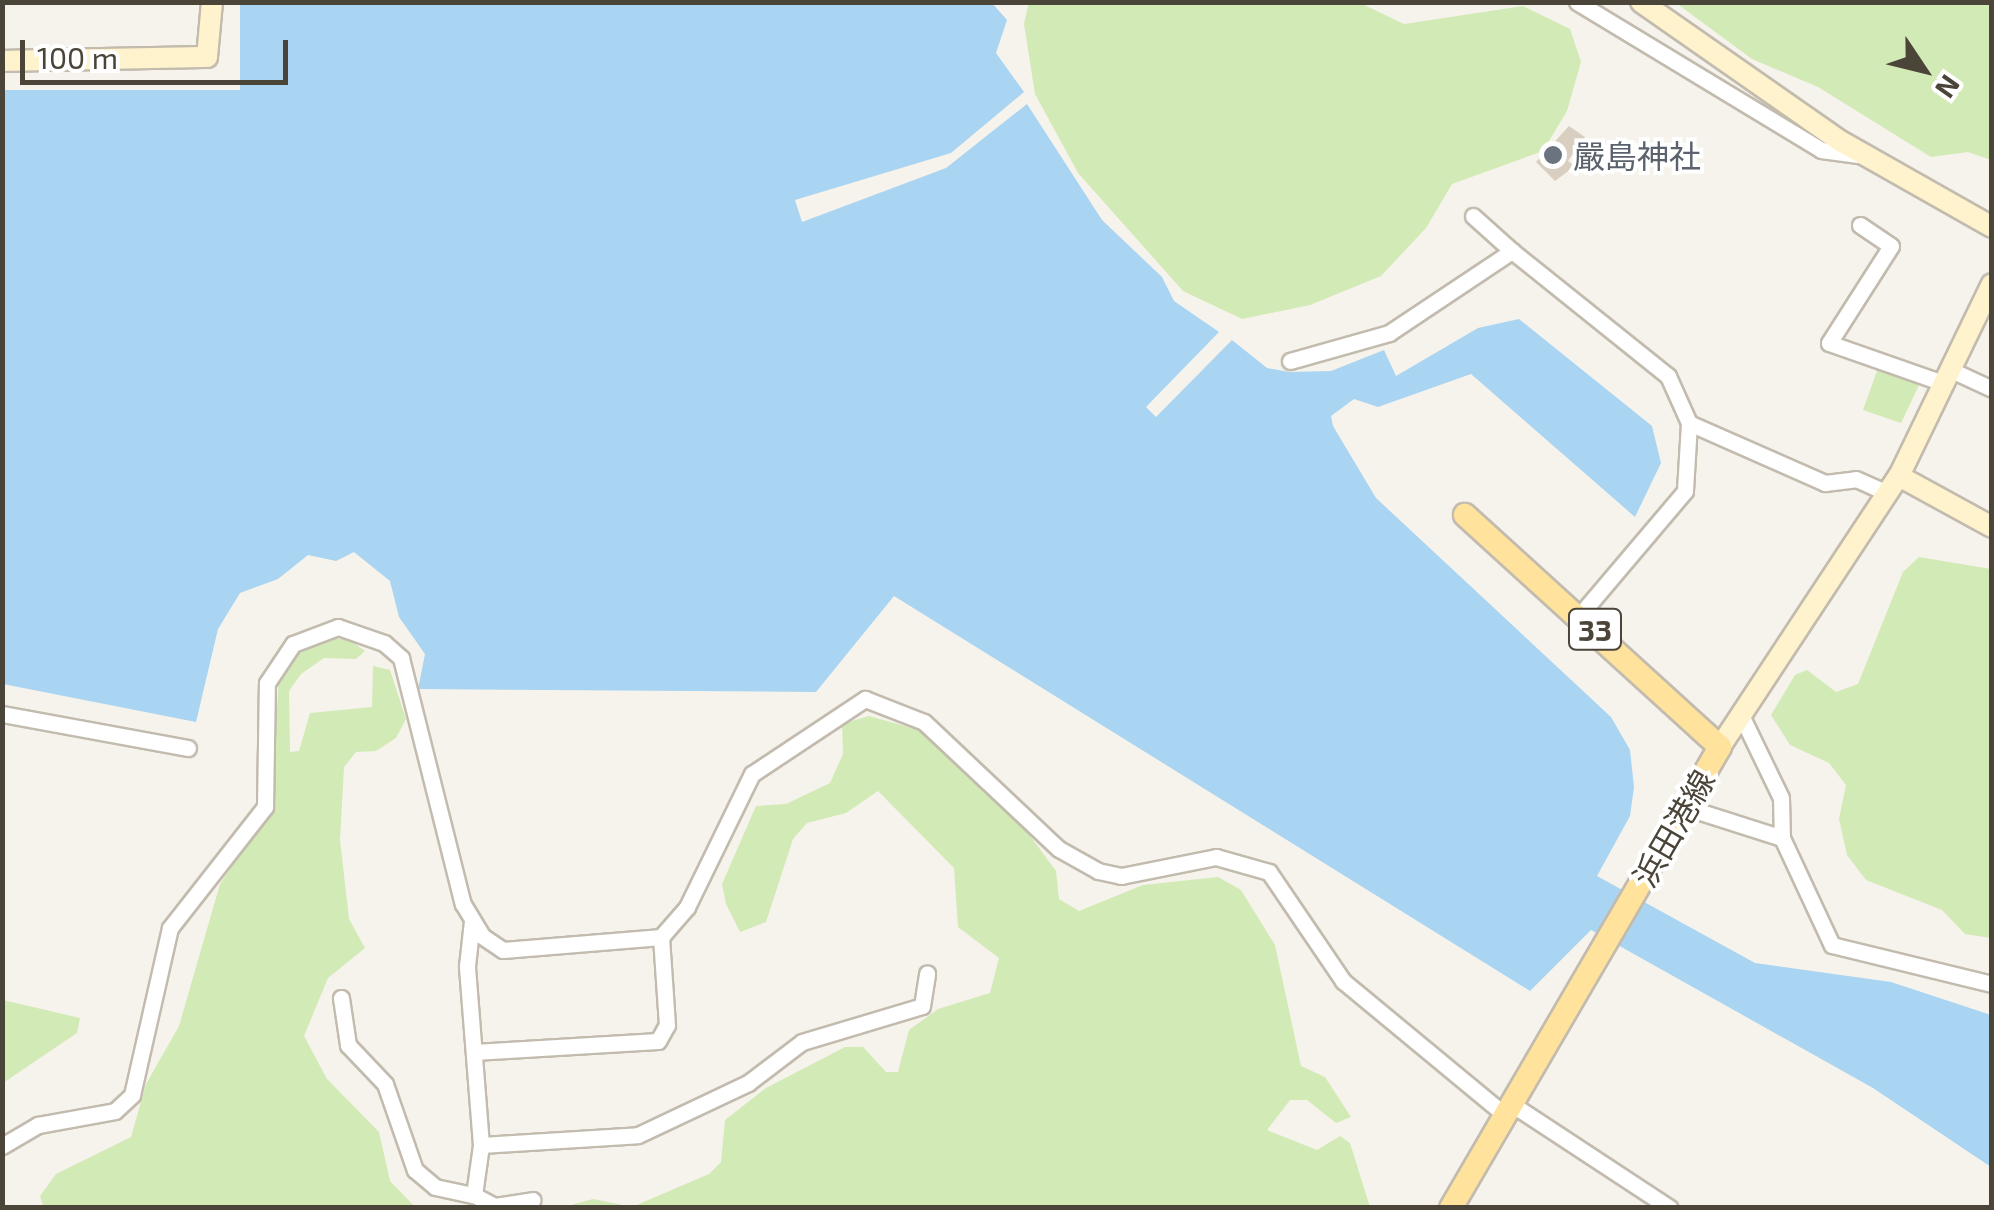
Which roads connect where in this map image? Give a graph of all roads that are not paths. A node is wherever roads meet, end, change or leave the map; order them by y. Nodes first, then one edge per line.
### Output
1 (212, 2) edge
2 (1577, 2) edge
3 (1641, 2) edge
4 (2, 61) edge
5 (1866, 156) junction
6 (1472, 216) dead end
7 (1860, 225) dead end
8 (1992, 228) edge
9 (1512, 252) junction
10 (1992, 284) edge
11 (1290, 361) dead end
12 (1946, 376) junction
13 (1992, 389) edge
14 (1689, 423) junction
15 (1893, 484) junction
16 (1466, 515) dead end
17 (1992, 527) edge
18 (1580, 615) junction
19 (2, 714) edge
20 (1740, 714) junction
21 (1720, 747) junction
22 (188, 748) dead end
23 (1684, 807) junction
24 (1782, 838) junction
25 (472, 921) junction
26 (661, 937) junction
27 (927, 973) dead end
28 (1992, 984) edge
29 (341, 998) dead end
30 (474, 1052) junction
31 (1507, 1109) junction
32 (480, 1144) junction
33 (2, 1146) edge
34 (474, 1195) junction
35 (533, 1200) dead end
36 (1451, 1208) edge
37 (1670, 1208) edge

1 - 4 street
2 - 5 street
3 - 5 street
5 - 8 street
6 - 9 street
7 - 12 street
9 - 11 street
9 - 14 street
10 - 12 street
12 - 13 street
12 - 15 street
14 - 15 street
14 - 18 street
15 - 17 street
15 - 20 street
16 - 18 main road, 浜田港線 / 33
18 - 21 main road, 浜田港線 / 33
19 - 22 street
20 - 21 street
20 - 24 street
21 - 23 main road, 浜田港線
23 - 24 street
23 - 31 main road, 浜田港線
24 - 28 street
25 - 26 street
25 - 30 street
25 - 33 street
26 - 30 street
26 - 31 street
27 - 32 street
29 - 34 street
30 - 32 street
31 - 36 main road, 浜田港線
31 - 37 street
32 - 34 street
34 - 35 street

